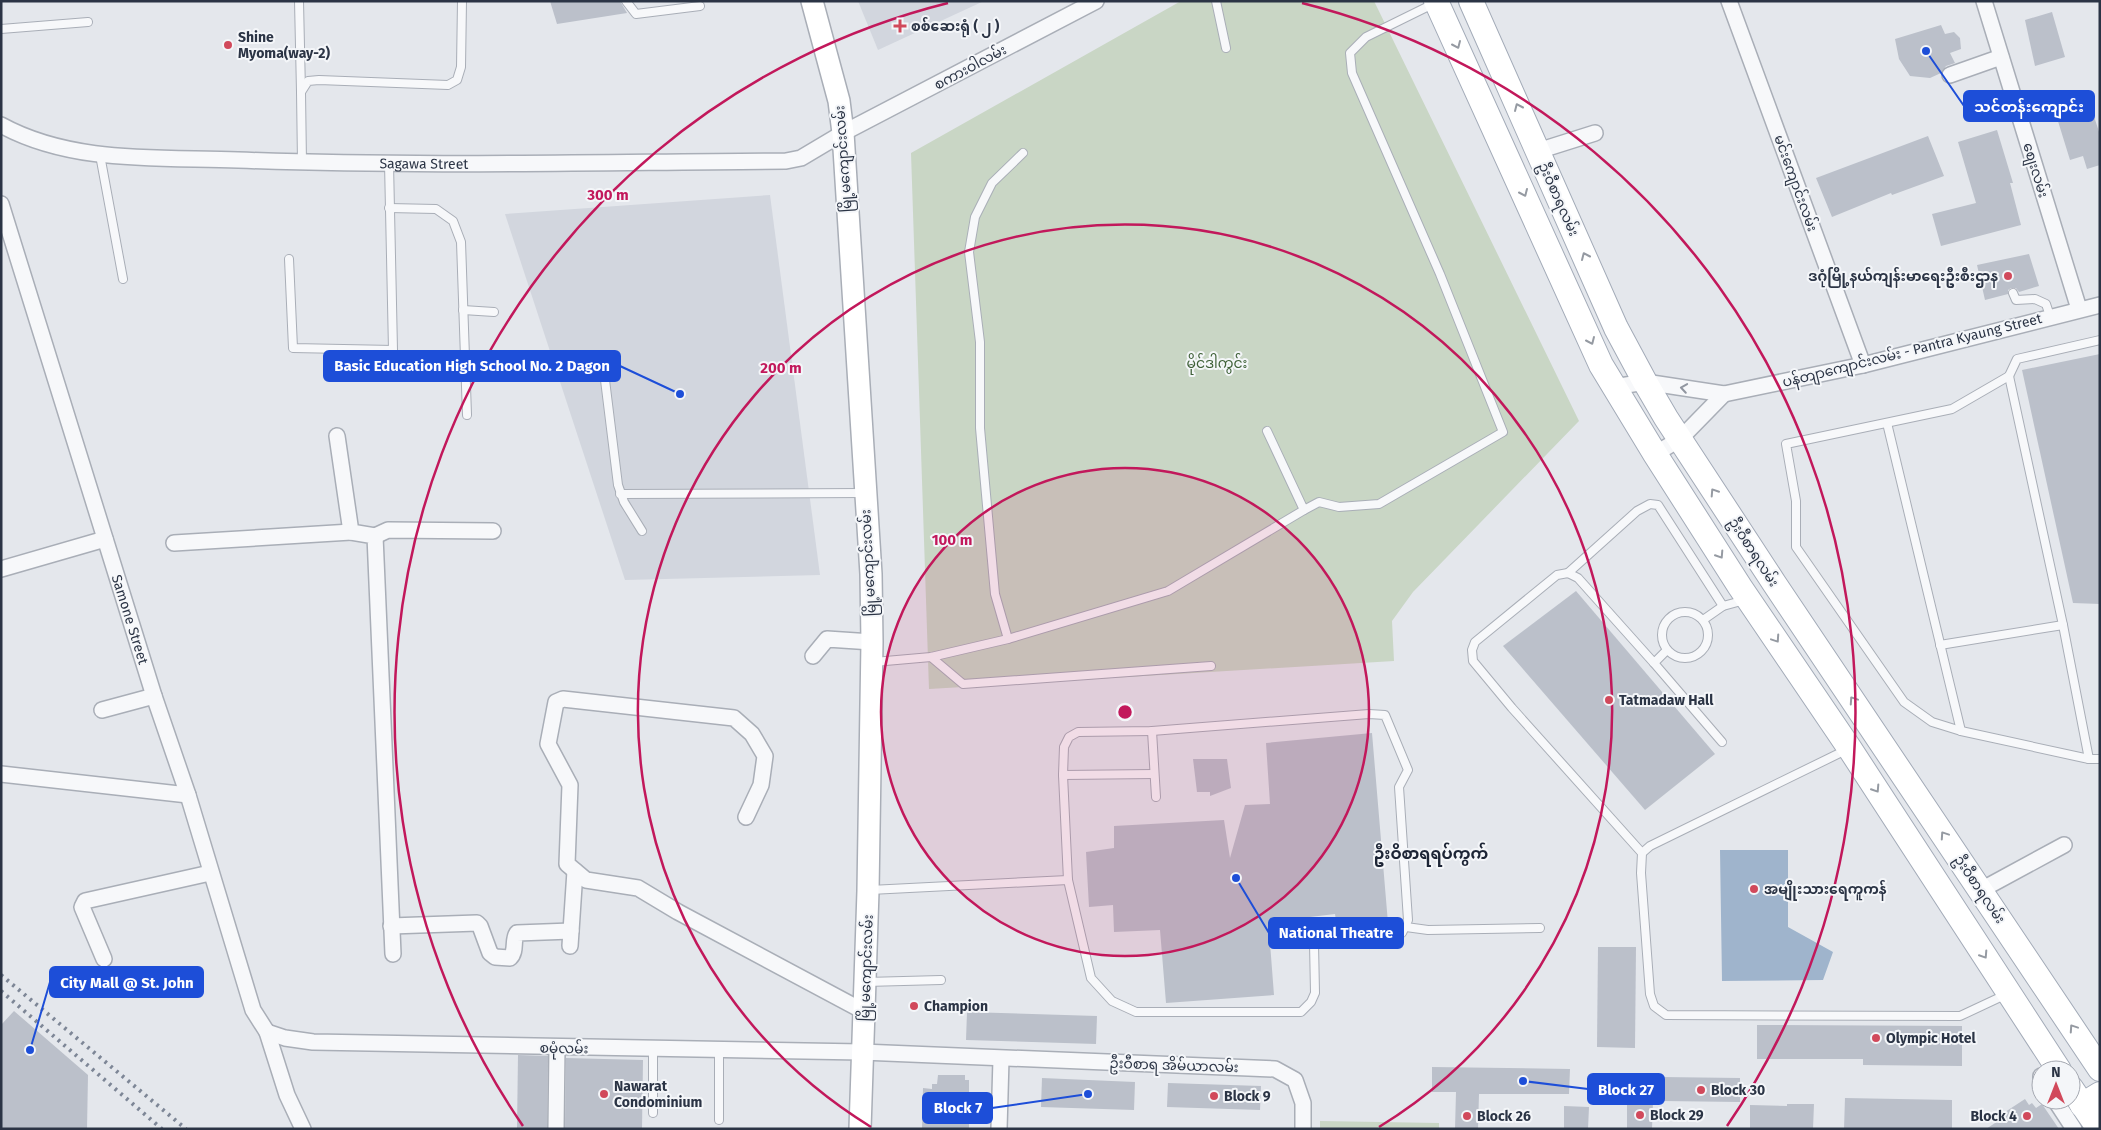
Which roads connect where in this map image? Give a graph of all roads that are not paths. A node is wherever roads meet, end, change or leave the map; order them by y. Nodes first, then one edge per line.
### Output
1 (300, 1) edge
2 (462, 1) edge
3 (626, 1) edge
4 (812, 1) edge
5 (1096, 1) edge
6 (1216, 1) edge
7 (1471, 1) edge
8 (1730, 1) edge
9 (1984, 1) edge
10 (1438, 2) edge
11 (700, 6) dead end
12 (88, 22) dead end
13 (1, 29) edge
14 (1226, 48) dead end
15 (2001, 58) junction
16 (1950, 75) dead end
17 (301, 92) junction
18 (1, 125) edge
19 (843, 133) junction
20 (1596, 133) dead end
21 (1538, 151) junction
22 (1023, 153) dead end
23 (100, 155) junction
24 (302, 163) junction
25 (389, 163) junction
26 (1511, 164) junction
27 (1, 204) edge
28 (389, 208) junction
29 (289, 259) dead end
30 (123, 279) dead end
31 (1595, 280) junction
32 (2013, 293) dead end
33 (1569, 294) junction
34 (2100, 305) edge
35 (2079, 309) junction
36 (463, 310) junction
37 (494, 312) dead end
38 (2050, 316) junction
39 (2100, 340) edge
40 (1863, 365) junction
41 (2009, 376) junction
42 (605, 380) dead end
43 (1645, 382) junction
44 (1614, 387) junction
45 (1724, 394) junction
46 (466, 415) dead end
47 (1887, 423) junction
48 (1267, 431) dead end
49 (337, 436) dead end
50 (1680, 439) junction
51 (1655, 454) junction
52 (865, 493) junction
53 (620, 494) junction
54 (1304, 510) junction
55 (493, 531) dead end
56 (642, 531) dead end
57 (351, 532) junction
58 (375, 536) junction
59 (105, 539) junction
60 (174, 543) dead end
61 (1, 569) edge
62 (1568, 573) junction
63 (1774, 583) junction
64 (1748, 599) junction
65 (1723, 606) junction
66 (1703, 620) junction
67 (2063, 624) junction
68 (1008, 639) junction
69 (1940, 645) junction
70 (1667, 650) junction
71 (872, 652) junction
72 (813, 656) dead end
73 (931, 658) junction
74 (1654, 663) junction
75 (1212, 666) dead end
76 (154, 696) junction
77 (102, 710) dead end
78 (1152, 731) junction
79 (1961, 731) junction
80 (1722, 742) dead end
81 (1882, 742) junction
82 (1852, 753) junction
83 (2089, 758) junction
84 (2100, 759) edge
85 (1, 774) edge
86 (1154, 774) junction
87 (1063, 775) junction
88 (188, 796) junction
89 (1156, 796) dead end
90 (746, 817) dead end
91 (2064, 845) dead end
92 (1642, 853) junction
93 (575, 871) junction
94 (210, 873) junction
95 (1068, 880) junction
96 (868, 891) junction
97 (1985, 896) junction
98 (1961, 920) junction
99 (392, 926) junction
100 (1406, 927) junction
101 (1540, 928) dead end
102 (393, 954) dead end
103 (104, 959) dead end
104 (941, 980) dead end
105 (866, 982) junction
106 (2009, 994) junction
107 (865, 1012) junction
108 (267, 1032) junction
109 (557, 1048) junction
110 (653, 1049) junction
111 (719, 1050) junction
112 (862, 1052) junction
113 (1001, 1059) junction
114 (2044, 1060) edge
115 (2100, 1069) edge
116 (2084, 1096) edge
117 (2062, 1110) edge
118 (653, 1113) dead end
119 (719, 1120) dead end
120 (303, 1129) edge
121 (556, 1129) edge
122 (860, 1129) edge
123 (998, 1129) edge
124 (1303, 1129) edge
125 (2074, 1129) edge
126 (2099, 1129) edge

1 - 17 lane
2 - 17 lane
3 - 11 lane
4 - 19 main road, မြို့မကျောင်းလမ်း
5 - 19 street, စကားဝါလမ်း
6 - 14 lane
21 -> 7 main road, ဦးဝီစာရလမ်း
8 - 40 street, မင်းကျောင်းလမ်း
9 - 15 street, စျေးလမ်း
10 -> 26 main road
10 - 54 lane
12 - 13 lane
15 - 16 street
15 - 35 street, စျေးလမ်း
17 - 24 lane
18 - 23 street, Sagawa Street
19 - 25 street, Sagawa Street
19 - 52 main road, မြို့မကျောင်းလမ်း
20 - 21 street
21 - 26 main road
31 -> 21 main road, ဦးဝီစာရလမ်း
22 - 68 lane
23 - 24 street, Sagawa Street
23 - 30 lane
24 - 25 street, Sagawa Street
25 - 28 lane
26 -> 33 main road
27 - 59 street, Samone Street
28 - 29 lane
28 - 36 lane
31 - 33 main road
31 - 43 main road, ဦးဝီစာရလမ်း
32 - 38 lane
33 -> 44 main road
34 - 35 street, ပန်တျာကျောင်းလမ်း - Pantra Kyaung Street
35 - 38 street, ပန်တျာကျောင်းလမ်း - Pantra Kyaung Street
36 - 37 lane
36 - 46 lane
38 - 40 street, ပန်တျာကျောင်းလမ်း - Pantra Kyaung Street
39 - 41 lane
40 - 45 street, ပန်တျာကျောင်းလမ်း - Pantra Kyaung Street
41 - 47 lane
41 - 67 lane
42 - 53 lane
43 - 44 street
45 -> 43 street
43 - 50 main road, ဦးဝီစာရလမ်း
44 - 51 main road
45 - 50 street
47 - 69 lane
47 - 79 lane
48 - 54 lane
49 - 57 street
50 - 51 street
63 -> 50 main road, ဦးဝီစာရလမ်း
51 -> 64 main road
52 - 53 lane
52 - 71 main road, မြို့မကျောင်းလမ်း
53 - 56 lane
54 - 68 lane
55 - 58 street
57 - 58 street
57 - 60 street
58 - 99 street
59 - 61 street
59 - 76 street, Samone Street
62 - 65 lane
62 - 74 lane
62 - 92 lane
63 - 64 main road
81 -> 63 main road, ဦးဝီစာရလမ်း
64 - 65 lane
64 -> 82 main road
65 - 66 lane
66 - 70 lane
66 - 70 lane
67 - 69 lane
67 - 83 lane
68 - 73 lane
69 - 79 lane
70 - 74 lane
71 - 72 street
71 - 73 lane
71 - 96 main road, မြို့မကျောင်းလမ်း
73 - 75 lane
74 - 80 lane
76 - 77 street
76 - 88 street, Samone Street
78 - 86 lane
78 - 87 lane
78 - 100 lane
79 - 83 lane
81 - 82 main road
97 -> 81 main road, ဦးဝီစာရလမ်း
82 - 92 lane
82 -> 98 main road
83 - 84 lane
85 - 88 street
86 - 87 lane
86 - 89 lane
87 - 95 lane
88 - 94 street, Samone Street
90 - 93 street
91 - 97 street
92 - 106 lane
93 - 99 street
93 - 107 street
94 - 103 street
94 - 108 street, Samone Street
95 - 96 lane
95 - 100 lane
96 - 105 main road, မြို့မကျောင်းလမ်း
97 - 98 main road
115 -> 97 main road, ဦးဝီစာရလမ်း
98 -> 106 main road
99 - 102 street
100 - 101 lane
104 - 105 lane
105 - 107 main road, မြို့မကျောင်းလမ်း
106 - 114 main road
107 - 112 main road, မြို့မကျောင်းလမ်း
108 - 109 street, စမုံလမ်း
108 - 120 street, Samone Street
109 - 110 street, စမုံလမ်း
109 - 121 street
110 - 111 street, စမုံလမ်း
110 - 118 lane
111 - 112 street, စမုံလမ်း
111 - 119 lane
112 - 113 street, ဦးဝီစာရ အိမ်ယာလမ်း
112 - 122 main road, မြို့မကျောင်းလမ်း
113 - 123 street
113 - 124 street, ဦးဝီစာရ အိမ်ယာလမ်း
116 - 126 main road
117 - 125 street

